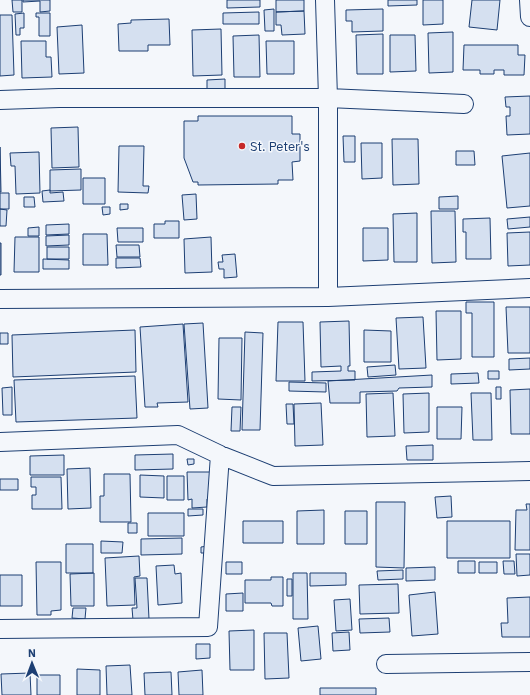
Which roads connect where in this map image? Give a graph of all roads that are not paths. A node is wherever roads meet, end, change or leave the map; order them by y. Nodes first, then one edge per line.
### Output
1 (325, 0) edge
2 (528, 0) edge
3 (530, 17) edge
4 (328, 98) junction
5 (0, 100) edge
6 (464, 104) dead end
7 (530, 288) edge
8 (328, 297) junction
9 (0, 299) edge
10 (0, 442) edge
11 (220, 455) junction
12 (530, 471) edge
13 (0, 629) edge
14 (530, 662) edge
15 (386, 664) dead end

1 - 4 street
2 - 3 street
4 - 5 street
4 - 6 street
4 - 8 street
7 - 8 street
8 - 9 street
10 - 11 street
11 - 12 street
11 - 13 street
14 - 15 street

